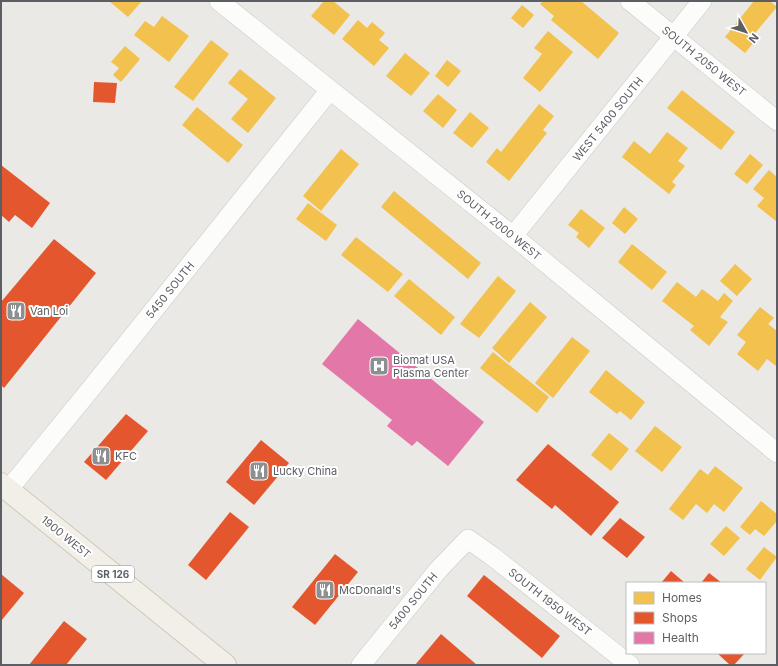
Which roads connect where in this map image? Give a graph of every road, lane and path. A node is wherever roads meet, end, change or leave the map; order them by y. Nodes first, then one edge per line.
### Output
1 (219, 1) edge
2 (630, 1) edge
3 (702, 1) edge
4 (674, 36) junction
5 (330, 90) junction
6 (777, 120) edge
7 (513, 236) junction
8 (777, 453) edge
9 (5, 487) edge
10 (468, 539) joint
11 (225, 665) edge
12 (361, 665) edge
13 (630, 665) edge

1 - 5 street, SOUTH 2000 WEST
2 - 4 street, SOUTH 2050 WEST
3 - 4 street, WEST 5400 SOUTH
4 - 6 street, SOUTH 2050 WEST
4 - 7 street, WEST 5400 SOUTH
5 - 7 street, SOUTH 2000 WEST
5 - 9 street, 5450 SOUTH
7 - 8 street, SOUTH 2000 WEST
9 - 11 main road, 1900 WEST / SR 126
10 - 12 street, 5400 SOUTH
10 - 13 street, SOUTH 1950 WEST

